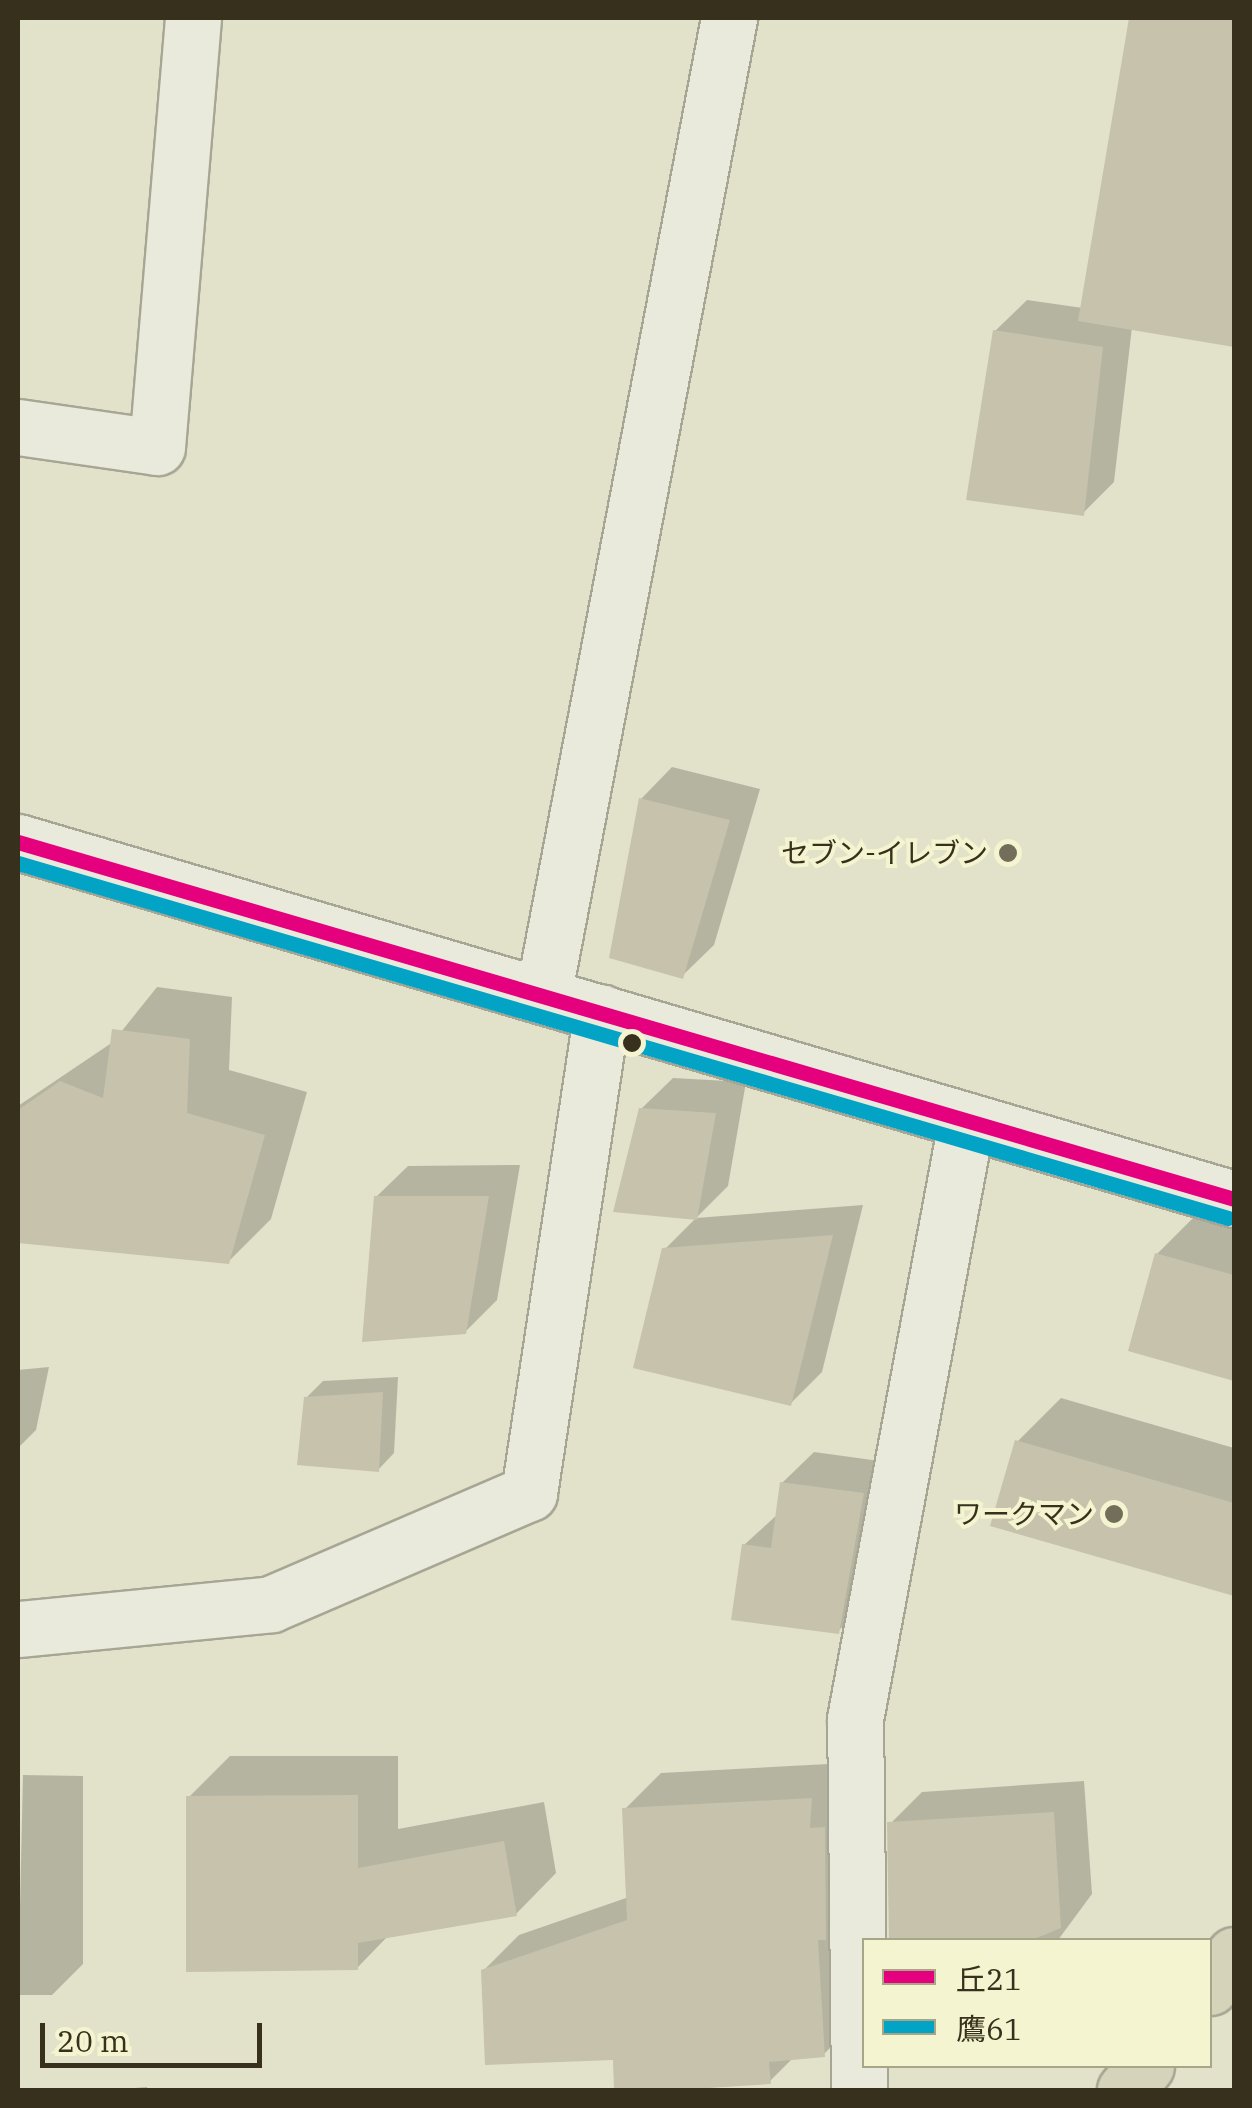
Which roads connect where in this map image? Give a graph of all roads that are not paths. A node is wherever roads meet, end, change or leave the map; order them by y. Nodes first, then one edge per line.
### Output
1 (194, 18) edge
2 (728, 18) edge
3 (18, 427) edge
4 (18, 842) edge
5 (543, 996) junction
6 (602, 1014) junction
7 (966, 1123) junction
8 (1234, 1199) edge
9 (18, 1630) edge
10 (1234, 1955) edge
11 (1212, 1985) edge
12 (1144, 2068) edge
13 (859, 2090) edge
14 (1125, 2090) edge

1 - 3 street
2 - 5 street
4 - 5 street
5 - 6 street
6 - 7 street
6 - 9 street
7 - 8 street
7 - 13 street
10 - 11 highway
12 - 14 highway

